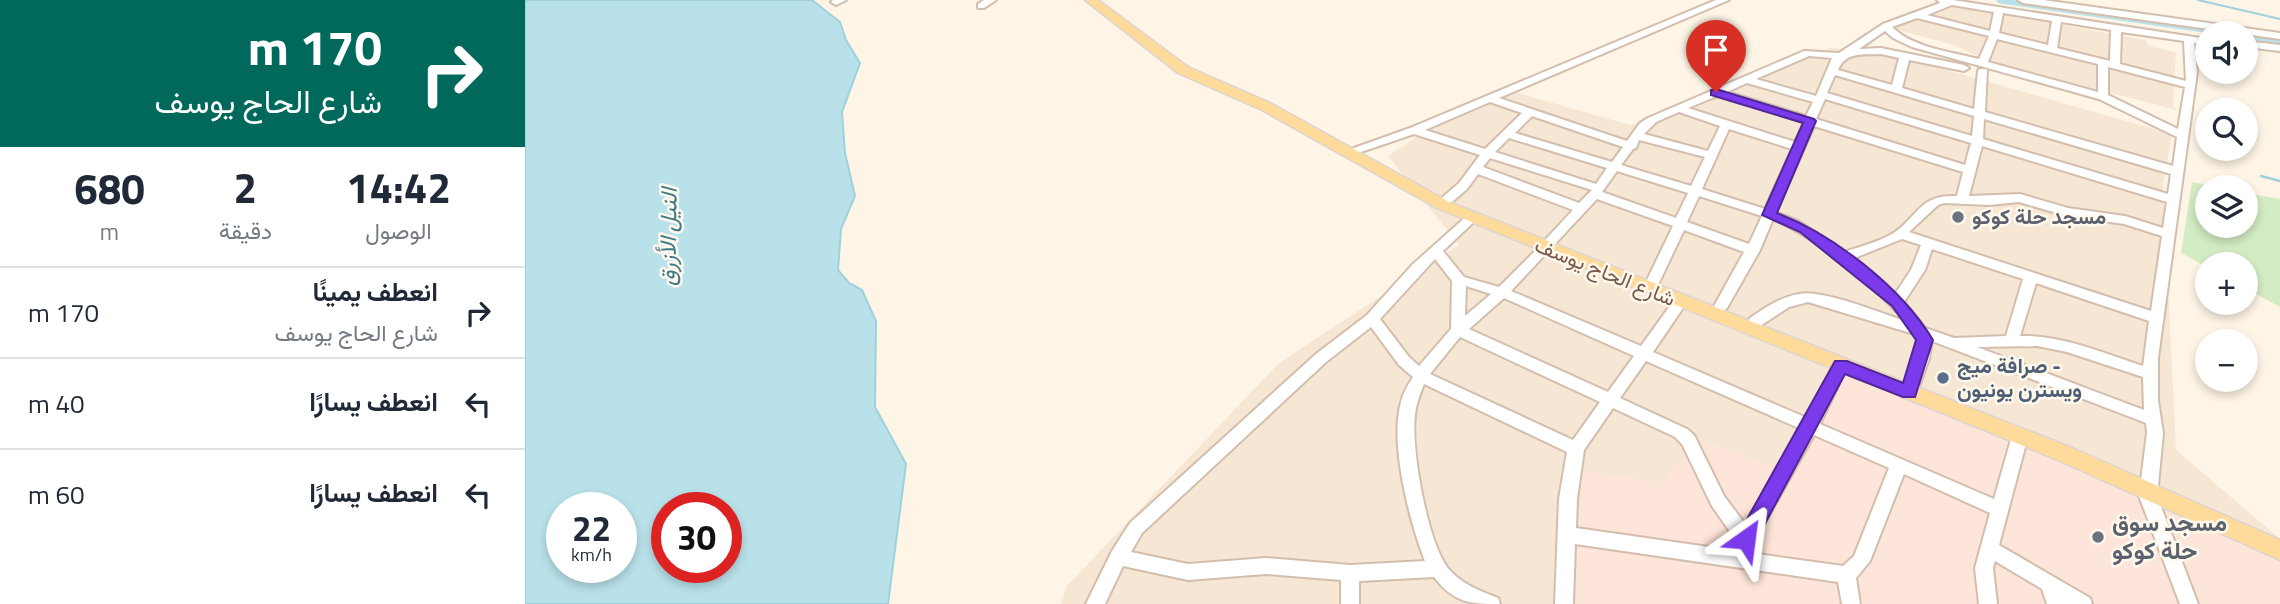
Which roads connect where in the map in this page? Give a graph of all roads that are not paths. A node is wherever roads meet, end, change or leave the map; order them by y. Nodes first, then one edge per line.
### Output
1 (991, 0) edge
2 (1091, 0) edge
3 (1101, 0) edge
4 (1724, 0) edge
5 (1933, 0) edge
6 (2023, 0) edge
7 (1950, 3) junction
8 (981, 6) dead end
9 (1999, 10) junction
10 (1916, 15) junction
11 (2057, 19) junction
12 (1885, 26) junction
13 (2116, 29) junction
14 (1994, 35) junction
15 (2280, 36) edge
16 (2189, 41) junction
17 (2195, 41) edge
18 (2258, 45) edge
19 (2280, 48) edge
20 (2052, 50) junction
21 (1841, 56) junction
22 (1905, 56) junction
23 (2103, 63) junction
24 (2115, 66) junction
25 (1983, 68) junction
26 (1831, 71) junction
27 (1745, 79) junction
28 (2190, 85) junction
29 (1896, 90) junction
30 (1716, 92) junction
31 (1913, 95) junction
32 (2103, 97) junction
33 (1488, 98) junction
34 (1821, 98) junction
35 (1679, 109) junction
36 (1529, 113) junction
37 (1979, 113) junction
38 (1906, 120) junction
39 (1810, 121) junction
40 (1726, 124) junction
41 (1414, 130) junction
42 (1507, 134) junction
43 (2181, 135) junction
44 (1635, 141) junction
45 (1977, 142) junction
46 (1799, 147) junction
47 (1358, 150) junction
48 (1488, 152) junction
49 (1710, 155) junction
50 (1616, 167) junction
51 (1477, 169) junction
52 (1970, 170) junction
53 (2179, 172) junction
54 (1596, 191) junction
55 (1694, 191) junction
56 (1448, 199) junction
57 (1962, 200) junction
58 (2174, 200) junction
59 (1580, 208) junction
60 (1769, 215) junction
61 (1472, 218) junction
62 (1680, 222) junction
63 (1900, 234) junction
64 (2169, 234) junction
65 (1928, 243) junction
66 (1549, 245) junction
67 (1435, 250) junction
68 (1753, 250) junction
69 (1842, 258) junction
70 (2031, 276) junction
71 (1459, 280) junction
72 (1653, 282) junction
73 (1502, 292) junction
74 (1681, 302) junction
75 (1897, 302) junction
76 (1720, 308) junction
77 (2157, 318) junction
78 (1372, 319) junction
79 (1755, 322) junction
80 (1458, 330) junction
81 (1920, 331) junction
82 (2012, 340) junction
83 (1947, 341) junction
84 (1645, 354) junction
85 (1841, 365) junction
86 (2150, 374) junction
87 (1421, 376) junction
88 (1910, 388) junction
89 (1613, 399) junction
90 (2154, 420) junction
91 (1810, 427) junction
92 (2020, 436) junction
93 (1576, 449) junction
94 (1899, 465) junction
95 (2148, 485) junction
96 (2000, 509) junction
97 (1568, 536) junction
98 (1746, 539) junction
99 (2280, 540) edge
100 (1989, 548) junction
101 (2280, 550) edge
102 (1118, 557) junction
103 (1753, 560) junction
104 (1438, 569) junction
105 (1350, 573) junction
106 (1846, 575) junction
107 (2050, 584) junction
108 (1470, 600) edge
109 (1095, 604) edge
110 (1350, 604) edge
111 (1491, 604) edge
112 (1564, 604) edge
113 (1851, 604) edge
114 (1988, 604) edge
115 (2056, 604) edge
116 (2084, 604) edge
117 (2189, 604) edge

1 - 8 street
2 - 61 main road, شارع الحاج يوسف
3 - 47 main road, شارع الحاج يوسف
4 - 33 street
5 - 7 street
6 - 15 street
7 - 9 street
7 - 10 street
9 - 11 street
9 - 14 street
10 - 12 street
10 - 14 street
11 - 13 street
11 - 20 street
12 - 21 street
12 - 25 street
13 - 16 street
13 - 24 street
14 - 20 street
14 - 25 street
16 - 17 street
16 - 28 street
18 - 19 street
20 - 23 street
21 - 22 street
21 - 26 street
21 - 27 street
22 - 25 street
22 - 29 street
23 - 24 street
23 - 32 street
24 - 28 street
25 - 32 street
25 - 37 street
26 - 29 street
26 - 34 street
27 - 30 street
27 - 34 street
28 - 43 street
29 - 31 street
30 - 35 street
30 - 39 street
31 - 37 street
31 - 38 street
32 - 43 street
33 - 36 street
33 - 41 street
34 - 38 street
34 - 39 street
35 - 40 street
35 - 44 street
36 - 42 street
36 - 44 street
37 - 45 street
37 - 53 street
38 - 45 street
39 - 46 street
39 - 52 street
40 - 46 street
40 - 49 street
41 - 47 street
41 - 48 street
42 - 48 street
42 - 50 street
43 - 53 street
44 - 49 street
44 - 50 street
45 - 52 street
45 - 58 street
46 - 60 street
47 - 56 main road, شارع الحاج يوسف
48 - 51 street
48 - 54 street
49 - 55 street
50 - 54 street
50 - 55 street
51 - 56 street
51 - 59 street
52 - 57 street
53 - 58 street
54 - 59 street
54 - 62 street
55 - 60 street
55 - 62 street
56 - 66 main road, شارع الحاج يوسف
57 - 63 street
57 - 64 street
58 - 64 street
59 - 66 street
60 - 68 street
60 - 69 street
61 - 66 main road, شارع الحاج يوسف
61 - 67 street
62 - 68 street
62 - 72 street
63 - 65 street
63 - 69 street
64 - 77 street
65 - 70 street
65 - 75 street
66 - 72 main road, شارع الحاج يوسف
66 - 73 street
66 - 74 main road, شارع الحاج يوسف
67 - 71 street
67 - 78 street
68 - 76 street
69 - 75 street
70 - 77 street
70 - 82 street
71 - 73 street
71 - 80 street
72 - 76 main road, شارع الحاج يوسف
73 - 80 street
73 - 84 street
74 - 84 street
74 - 85 main road, شارع الحاج يوسف
75 - 81 street
76 - 79 main road, شارع الحاج يوسف
77 - 86 street
78 - 87 street
78 - 102 street
79 - 81 street
79 - 88 main road, شارع الحاج يوسف
80 - 87 street
80 - 89 street
81 - 83 street
81 - 88 street
82 - 83 street
82 - 86 street
83 - 90 street
84 - 89 street
84 - 91 street
85 - 88 main road, شارع الحاج يوسف
85 - 91 street
86 - 90 street
87 - 93 street
87 - 104 street
88 - 92 main road, شارع الحاج يوسف
88 - 95 main road, شارع الحاج يوسف
89 - 93 street
89 - 98 street
90 - 95 street
91 - 94 street
91 - 98 street
92 - 95 main road, شارع الحاج يوسف
92 - 96 street
93 - 97 street
94 - 96 street
94 - 106 street
95 - 99 main road
95 - 101 main road
95 - 117 street
96 - 100 street
97 - 103 street
97 - 112 street
98 - 103 street
100 - 107 street
100 - 114 street
102 - 105 street
102 - 109 street
103 - 106 street
104 - 105 street
104 - 108 street
105 - 110 street
106 - 113 street
107 - 115 street
107 - 116 street
108 - 111 street

